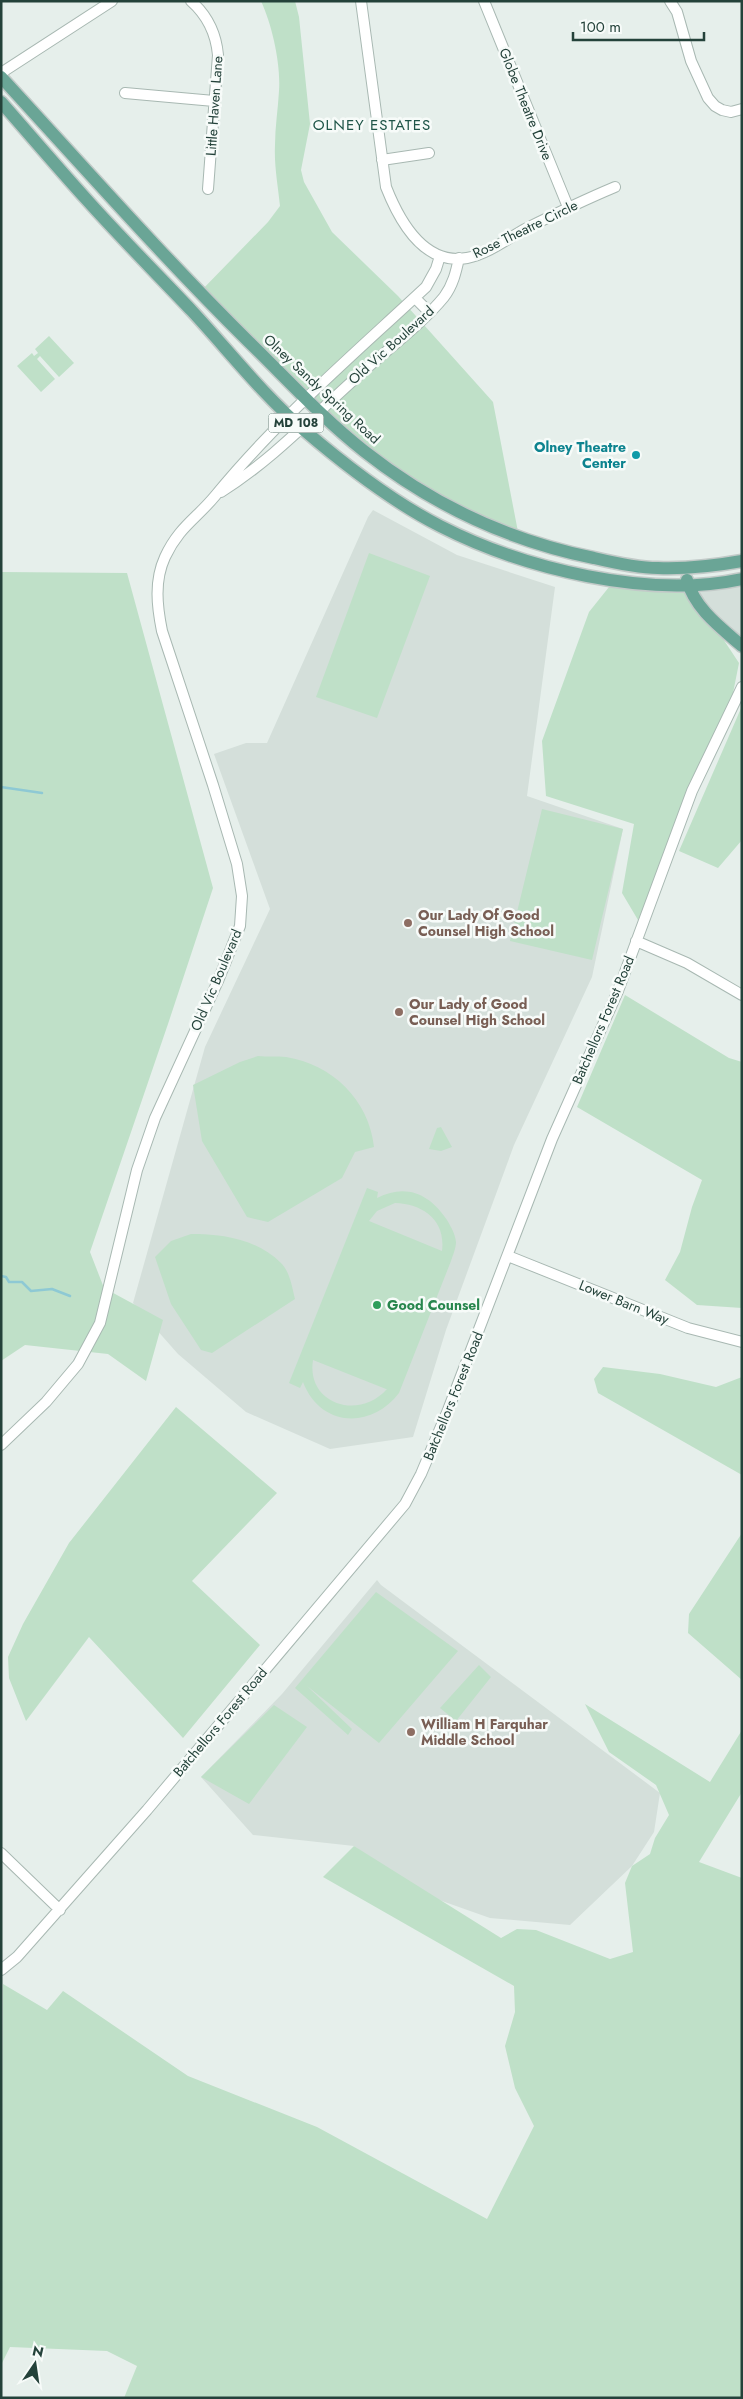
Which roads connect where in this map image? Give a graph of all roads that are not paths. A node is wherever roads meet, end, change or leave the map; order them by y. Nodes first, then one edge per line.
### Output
1 (112, 1) edge
2 (191, 1) edge
3 (361, 1) edge
4 (484, 1) edge
5 (670, 1) edge
6 (1, 75) edge
7 (125, 93) dead end
8 (214, 101) junction
9 (1, 102) edge
10 (742, 109) edge
11 (429, 153) dead end
12 (382, 160) junction
13 (614, 187) dead end
14 (208, 189) dead end
15 (568, 207) junction
16 (440, 256) junction
17 (459, 258) junction
18 (415, 298) junction
19 (429, 312) junction
20 (306, 398) junction
21 (319, 410) junction
22 (288, 415) junction
23 (303, 429) junction
24 (215, 496) junction
25 (742, 561) edge
26 (683, 568) junction
27 (742, 579) edge
28 (688, 586) junction
29 (742, 646) edge
30 (742, 687) edge
31 (636, 941) junction
32 (742, 995) edge
33 (508, 1256) junction
34 (742, 1342) edge
35 (1, 1445) edge
36 (1, 1853) edge
37 (60, 1910) junction
38 (1, 1970) edge

1 - 6 street
2 - 8 street, Little Haven Lane
3 - 12 street, Rose Theatre Circle
4 - 15 street, Globe Theatre Drive
5 - 10 street
6 - 20 main road, Olney Sandy Spring Road / MD 108
7 - 8 street
8 - 14 street, Little Haven Lane
9 - 22 main road, MD 108
11 - 12 street
12 - 16 street, Rose Theatre Circle
13 - 15 street, Rose Theatre Circle
15 - 17 street, Rose Theatre Circle
16 - 17 street, Rose Theatre Circle
16 - 18 street, Old Vic Boulevard
17 - 19 street, Old Vic Boulevard
18 - 19 street
18 - 20 street, Old Vic Boulevard
19 - 21 street, Old Vic Boulevard
20 - 21 main road, Olney Sandy Spring Road / MD 108
20 - 22 street, Old Vic Boulevard
21 - 23 street, Old Vic Boulevard
21 - 26 main road, Olney Sandy Spring Road / MD 108
22 - 23 main road, MD 108
22 - 24 street, Old Vic Boulevard
23 - 24 street, Old Vic Boulevard
23 - 28 main road, MD 108
24 - 35 street, Old Vic Boulevard
25 - 26 main road, Olney Sandy Spring Road / MD 108
26 - 28 main road
27 - 28 main road, MD 108
28 - 29 main road
30 - 31 street, Batchellors Forest Road
31 - 32 street
31 - 33 street, Batchellors Forest Road
33 - 34 street, Lower Barn Way
33 - 37 street, Batchellors Forest Road
36 - 37 street
37 - 38 street, Batchellors Forest Road

